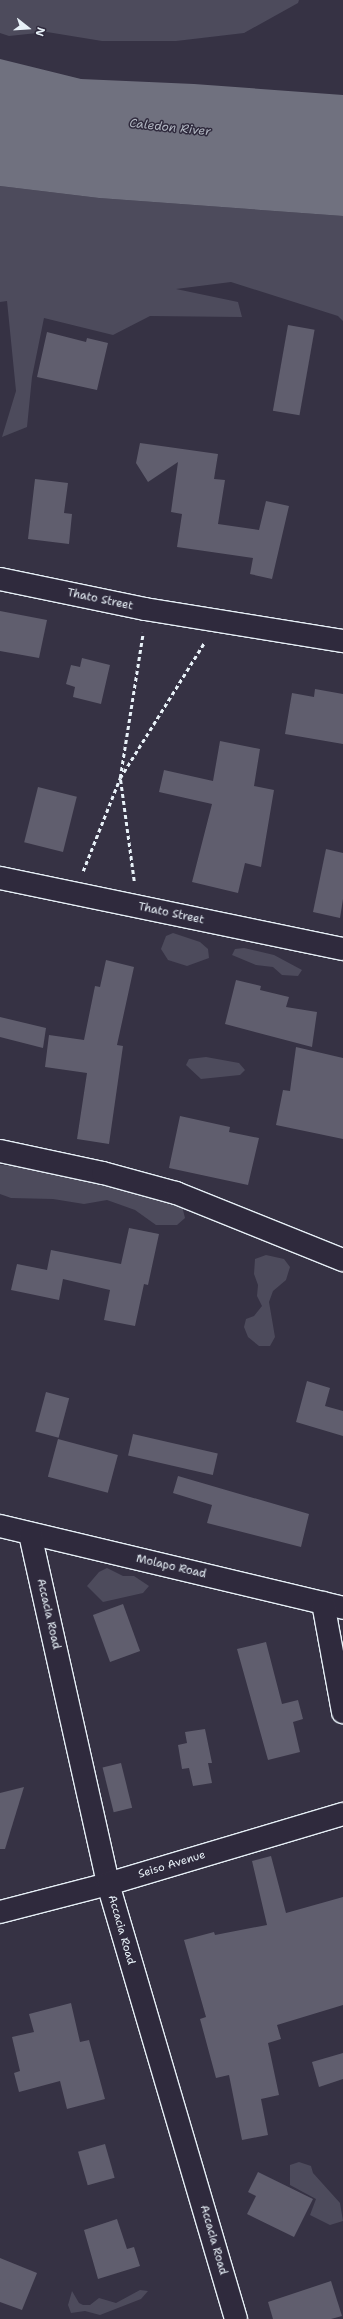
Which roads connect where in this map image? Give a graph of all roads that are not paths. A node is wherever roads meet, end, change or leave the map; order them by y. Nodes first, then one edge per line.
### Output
1 (0, 579) edge
2 (343, 641) edge
3 (0, 878) edge
4 (343, 949) edge
5 (0, 1151) edge
6 (343, 1260) edge
7 (0, 1526) edge
8 (30, 1534) junction
9 (333, 1606) edge
10 (343, 1712) edge
11 (343, 1814) edge
12 (108, 1884) junction
13 (0, 1912) edge
14 (236, 2319) edge

1 - 2 street, Thato Street
3 - 4 street, Thato Street
5 - 6 street
7 - 8 street, Molapo Road
8 - 9 street, Molapo Road
8 - 12 street, Accacia Road
9 - 10 street
11 - 12 street, Seiso Avenue
12 - 13 street, Seiso Avenue
12 - 14 street, Accacia Road

